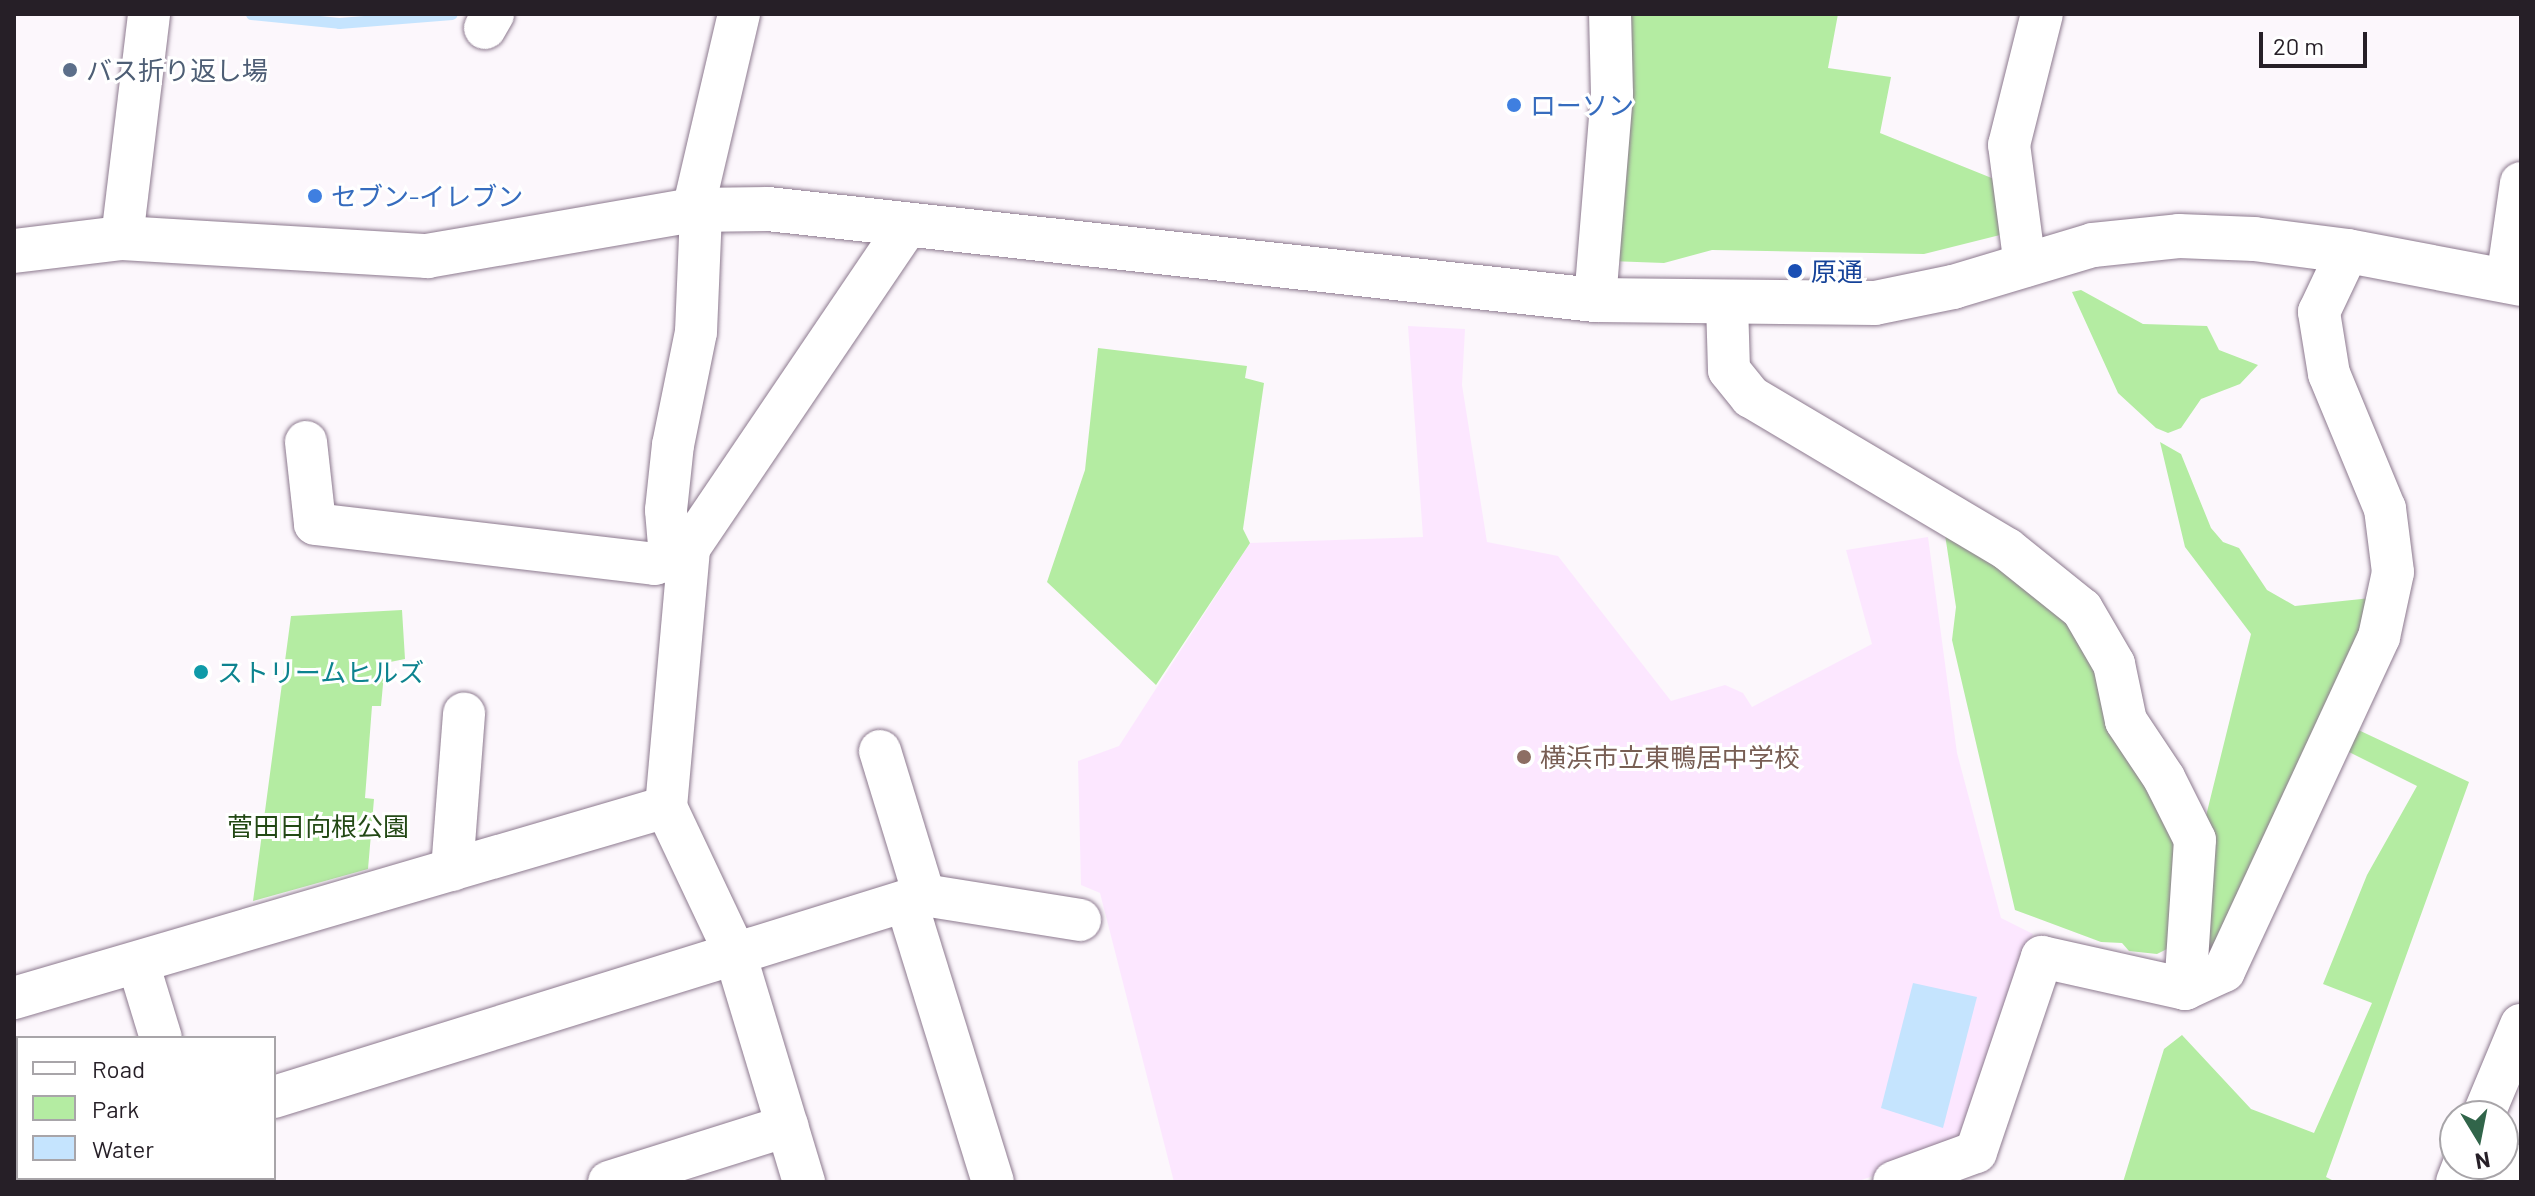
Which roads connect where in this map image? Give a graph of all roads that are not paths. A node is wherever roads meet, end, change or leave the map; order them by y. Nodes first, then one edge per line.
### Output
1 (149, 14) edge
2 (739, 14) edge
3 (1610, 14) edge
4 (2042, 14) edge
5 (2521, 183) edge
6 (697, 211) junction
7 (908, 224) junction
8 (122, 238) junction
9 (14, 251) edge
10 (2348, 251) junction
11 (2025, 266) junction
12 (2514, 282) edge
13 (1595, 300) junction
14 (1727, 303) junction
15 (306, 442) dead end
16 (679, 553) junction
17 (464, 713) dead end
18 (880, 751) dead end
19 (666, 807) junction
20 (452, 870) junction
21 (915, 898) junction
22 (1080, 920) dead end
23 (735, 953) junction
24 (138, 963) junction
25 (2185, 989) junction
26 (14, 998) edge
27 (2521, 1025) edge
28 (160, 1036) edge
29 (276, 1096) edge
30 (2490, 1100) edge
31 (787, 1126) junction
32 (609, 1182) edge
33 (804, 1182) edge
34 (993, 1182) edge
35 (1894, 1182) edge

1 - 8 street
2 - 6 street
3 - 13 street
4 - 11 street
5 - 12 street
6 - 7 street
6 - 8 street
6 - 16 street
7 - 13 street
7 - 16 street
8 - 9 street
10 - 11 street
10 - 12 street
10 - 25 street
11 - 14 street
13 - 14 street
14 - 25 street
15 - 16 street
16 - 19 street
17 - 20 street
18 - 21 street
19 - 20 street
19 - 23 street
20 - 24 street
21 - 22 street
21 - 23 street
21 - 34 street
23 - 29 street
23 - 31 street
24 - 26 street
24 - 28 street
25 - 35 street
27 - 30 street
31 - 32 street
31 - 33 street

